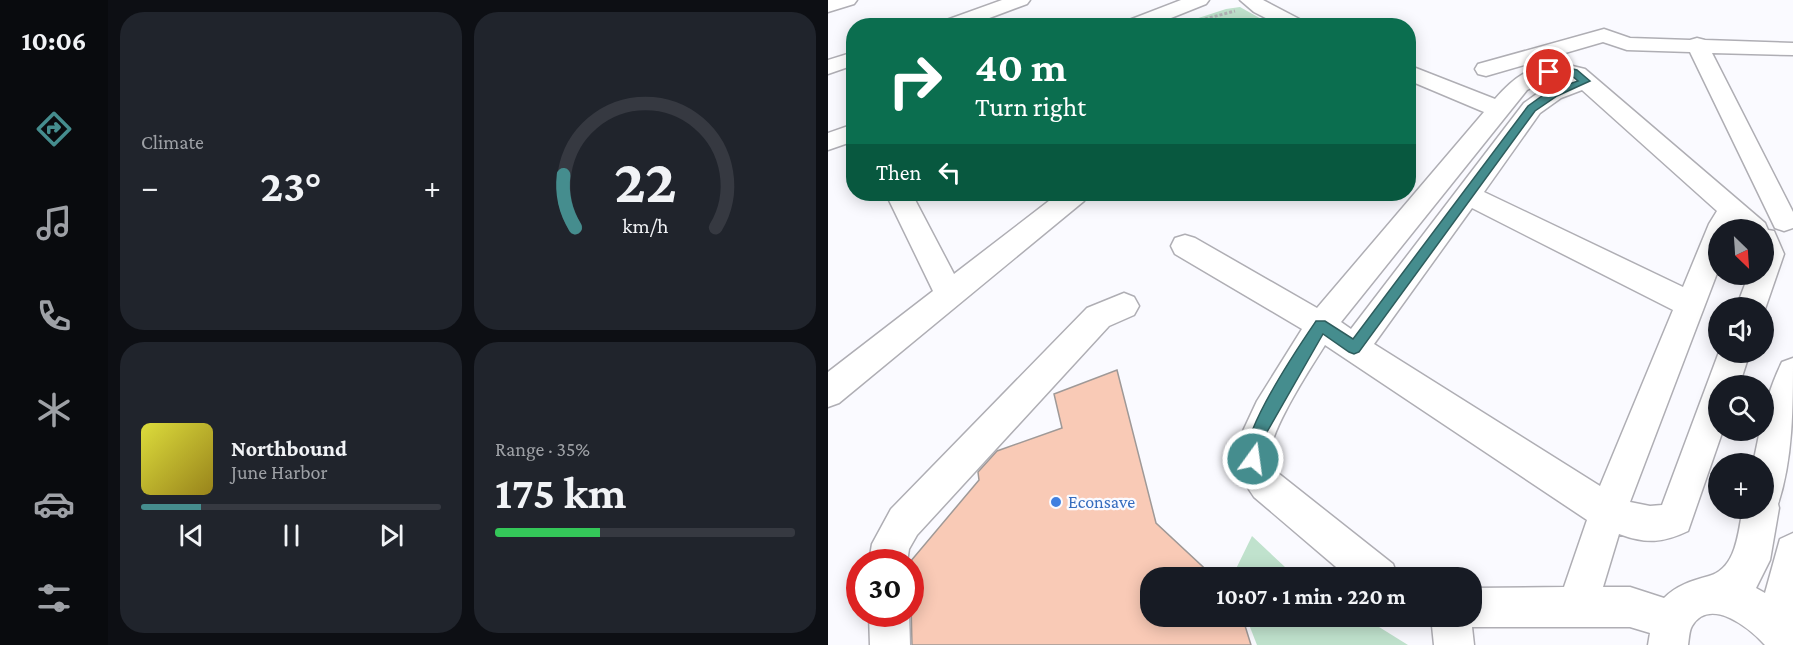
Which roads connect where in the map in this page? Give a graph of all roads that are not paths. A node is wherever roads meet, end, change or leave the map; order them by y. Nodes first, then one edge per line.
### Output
1 (847, 0) edge
2 (958, 0) edge
3 (1020, 0) edge
4 (1199, 0) edge
5 (1244, 5) edge
6 (828, 6) edge
7 (973, 18) edge
8 (981, 18) edge
9 (1152, 18) edge
10 (1282, 18) edge
11 (1697, 44) junction
12 (1793, 49) edge
13 (846, 61) edge
14 (828, 67) edge
15 (1486, 69) dead end
16 (1416, 75) edge
17 (1580, 77) junction
18 (1498, 109) junction
19 (846, 135) edge
20 (828, 142) edge
21 (1468, 195) junction
22 (903, 201) edge
23 (1065, 201) edge
24 (1719, 219) edge
25 (1769, 219) edge
26 (1185, 246) dead end
27 (1708, 262) edge
28 (950, 295) junction
29 (1690, 304) junction
30 (1124, 306) dead end
31 (1321, 325) junction
32 (1354, 348) junction
33 (1793, 372) edge
34 (828, 392) edge
35 (1708, 426) edge
36 (1772, 453) edge
37 (1608, 512) junction
38 (1759, 519) edge
39 (890, 549) edge
40 (1793, 552) edge
41 (1366, 567) edge
42 (1718, 595) junction
43 (1577, 606) junction
44 (1482, 607) edge
45 (889, 627) edge
46 (1452, 627) edge
47 (1669, 634) edge
48 (1783, 636) edge
49 (890, 645) edge
50 (1454, 645) edge

1 - 6 street
2 - 7 street
3 - 8 street
4 - 9 street
5 - 10 street
11 - 12 street
11 - 15 street
11 - 25 street
13 - 14 street
16 - 18 street
17 - 18 street
17 - 21 street
17 - 24 street
18 - 31 street
19 - 20 street
21 - 29 street
21 - 32 street
22 - 28 street
23 - 28 street
26 - 31 street
27 - 29 street
28 - 34 street
29 - 37 street
30 - 39 street
31 - 32 street
31 - 41 street
32 - 37 street
33 - 36 street
35 - 37 street
37 - 43 street
38 - 42 street
40 - 48 street
42 - 47 street
42 - 48 street
43 - 44 street
43 - 47 street
45 - 49 street
46 - 50 street

